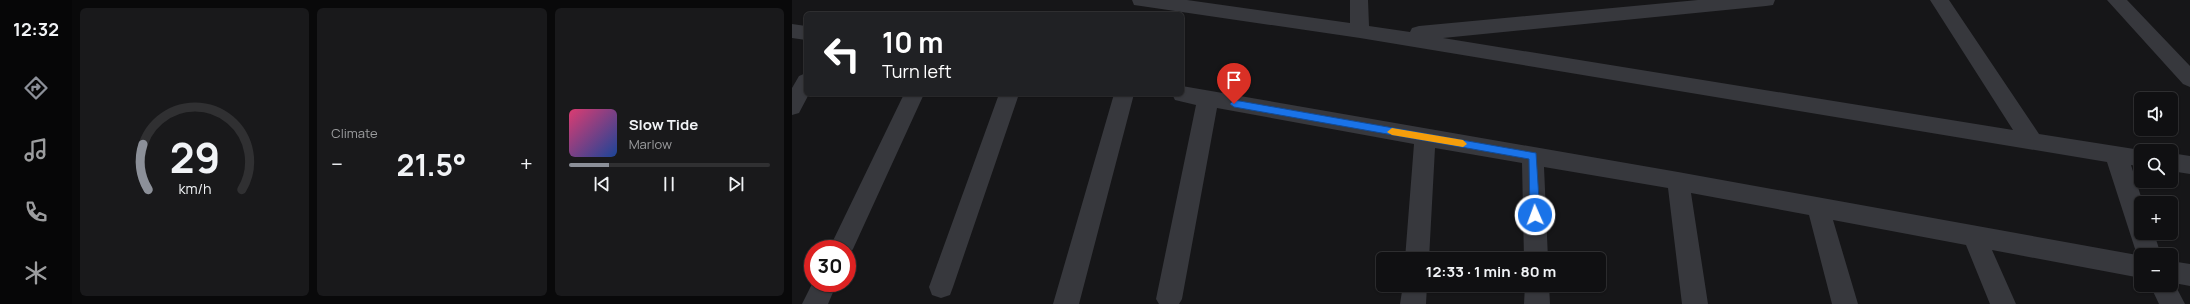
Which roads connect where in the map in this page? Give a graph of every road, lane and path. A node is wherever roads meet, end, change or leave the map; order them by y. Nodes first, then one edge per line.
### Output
1 (1141, 0) edge
2 (1359, 0) edge
3 (1766, 0) edge
4 (1940, 0) edge
5 (2116, 0) edge
6 (792, 30) edge
7 (1360, 31) junction
8 (804, 33) edge
9 (1388, 36) junction
10 (2190, 79) edge
11 (804, 85) edge
12 (1184, 94) edge
13 (913, 96) edge
14 (1008, 96) edge
15 (1123, 96) edge
16 (1208, 98) junction
17 (792, 107) edge
18 (1425, 137) junction
19 (2032, 142) junction
20 (2116, 154) junction
21 (1533, 156) junction
22 (2134, 157) edge
23 (2178, 163) edge
24 (2190, 165) edge
25 (1678, 181) junction
26 (1818, 207) junction
27 (2134, 210) edge
28 (1974, 236) junction
29 (845, 240) edge
30 (1417, 252) edge
31 (1536, 252) edge
32 (2134, 266) edge
33 (2178, 273) edge
34 (2190, 275) edge
35 (941, 287) dead end
36 (821, 292) edge
37 (1414, 292) edge
38 (1537, 292) edge
39 (2166, 292) edge
40 (1169, 299) dead end
41 (815, 304) edge
42 (1066, 304) edge
43 (1413, 304) edge
44 (1537, 304) edge
45 (1695, 304) edge
46 (1845, 304) edge
47 (2003, 304) edge
48 (2172, 304) edge

1 - 7 street
2 - 7 street
3 - 9 street
4 - 19 street
5 - 10 street
6 - 8 street
7 - 9 street
9 - 19 street
11 - 17 street
12 - 16 street
13 - 29 street
14 - 35 street
15 - 42 street
16 - 18 street
16 - 40 street
18 - 21 street
18 - 30 street
19 - 20 street
20 - 22 street
20 - 27 street
21 - 25 street
21 - 31 street
23 - 24 street
25 - 26 street
25 - 45 street
26 - 28 street
26 - 46 street
28 - 32 street
28 - 47 street
33 - 34 street
36 - 41 street
37 - 43 street
38 - 44 street
39 - 48 street

